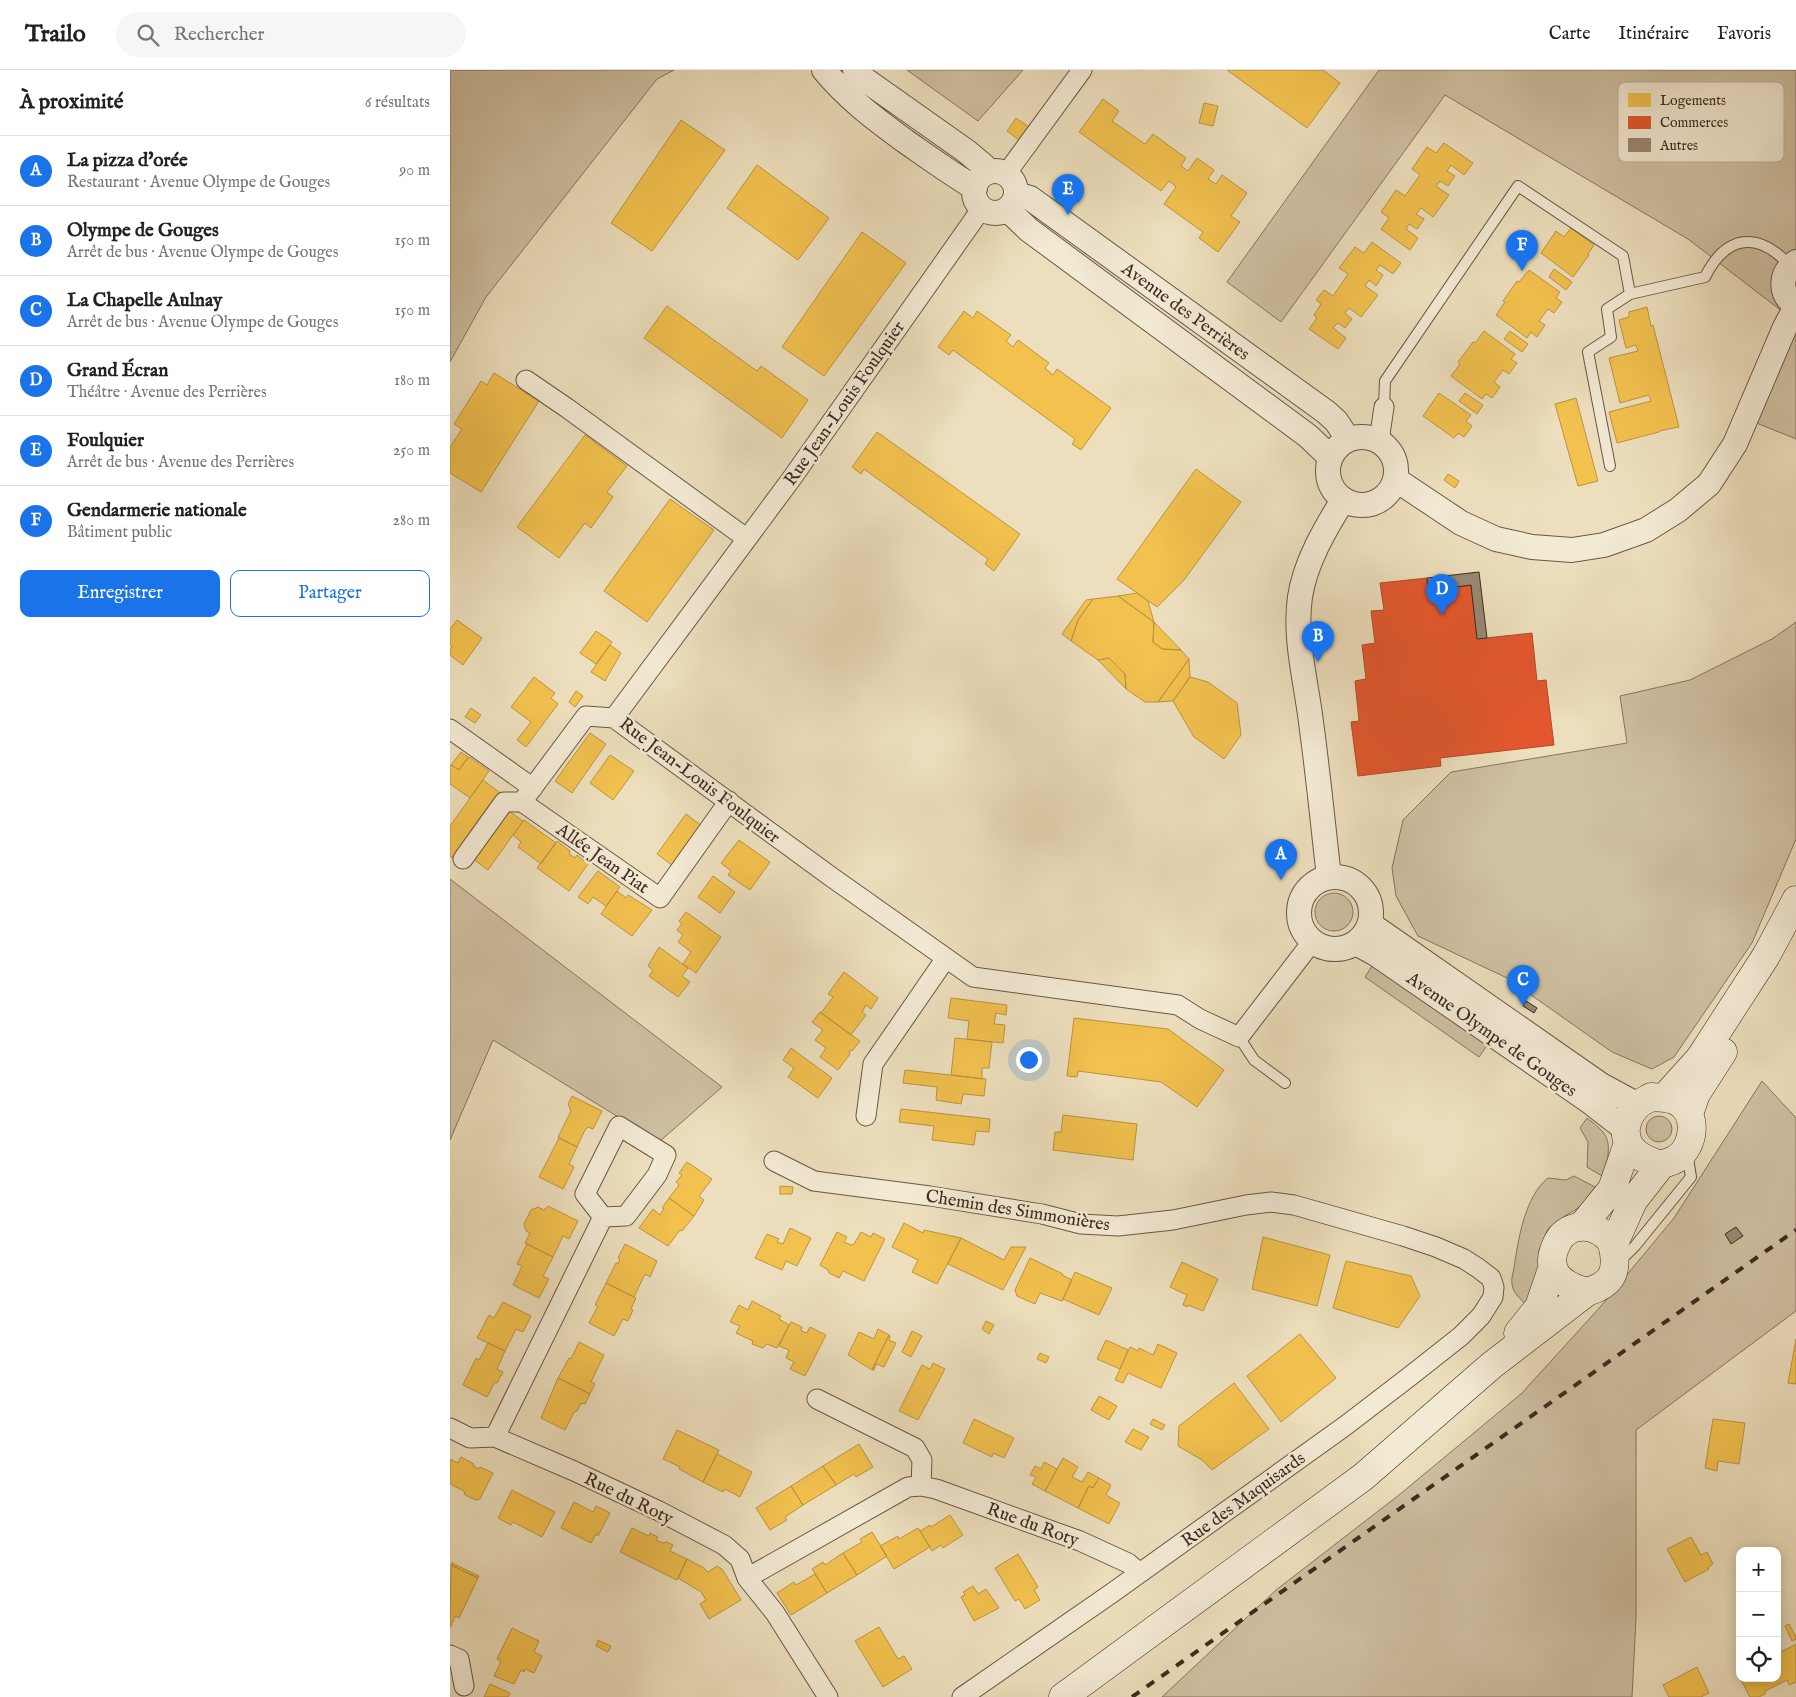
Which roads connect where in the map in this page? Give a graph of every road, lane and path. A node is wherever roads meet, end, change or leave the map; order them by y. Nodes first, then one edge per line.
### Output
1 (824, 70) edge
2 (855, 70) edge
3 (1082, 70) edge
4 (995, 191) junction
5 (1793, 264) edge
6 (1630, 294) junction
7 (1796, 306) edge
8 (526, 380) dead end
9 (1384, 407) joint
10 (1348, 439) junction
11 (1379, 441) junction
12 (1330, 457) junction
13 (1610, 466) dead end
14 (1395, 479) junction
15 (1343, 500) junction
16 (746, 538) junction
17 (614, 718) junction
18 (450, 729) edge
19 (528, 795) junction
20 (729, 801) junction
21 (463, 859) dead end
22 (1329, 877) junction
23 (1796, 900) edge
24 (1370, 924) junction
25 (1796, 933) edge
26 (1312, 942) junction
27 (1356, 943) junction
28 (946, 958) junction
29 (1239, 1037) junction
30 (1285, 1084) dead end
31 (1664, 1098) junction
32 (1638, 1105) junction
33 (1689, 1114) junction
34 (866, 1116) dead end
35 (1626, 1136) junction
36 (1686, 1149) junction
37 (774, 1161) dead end
38 (1661, 1164) junction
39 (603, 1217) junction
40 (1582, 1226) junction
41 (1614, 1256) junction
42 (1553, 1266) junction
43 (1490, 1278) joint
44 (1587, 1292) junction
45 (1492, 1365) junction
46 (817, 1399) dead end
47 (450, 1428) edge
48 (494, 1438) junction
49 (921, 1486) junction
50 (1140, 1573) junction
51 (748, 1578) junction
52 (450, 1655) edge
53 (464, 1686) dead end
54 (828, 1697) edge
55 (962, 1697) edge
56 (1063, 1697) edge

1 - 4 street, Avenue des Perrières
2 - 4 street, Avenue des Perrières
3 - 4 street, Rue Jean-Louis Foulquier
4 - 10 street, Avenue des Perrières
4 - 12 street, Avenue des Perrières
4 - 16 street, Rue Jean-Louis Foulquier
5 - 6 lane
5 - 7 street
6 - 9 lane
6 - 13 lane
7 - 14 street
8 - 16 street
9 - 11 street
10 - 11 street
10 - 12 street
11 - 14 street
12 - 15 street
14 - 15 street
15 - 22 street
16 - 17 street, Rue Jean-Louis Foulquier
17 - 19 street
17 - 20 street, Rue Jean-Louis Foulquier
18 - 19 street
19 - 20 street, Allée Jean Piat
19 - 21 street
20 - 28 street, Rue Jean-Louis Foulquier
22 - 24 street
22 - 26 street
23 - 31 main road
24 - 27 street
24 - 32 street, Avenue Olympe de Gouges
25 - 33 main road
26 - 27 street
26 - 29 street
27 - 35 street, Avenue Olympe de Gouges
28 - 29 street, Rue Jean-Louis Foulquier
28 - 34 street
29 - 30 lane
31 - 32 main road
31 - 33 main road
32 - 35 main road
33 - 36 main road
35 - 38 main road
35 - 40 main road
36 - 38 main road
36 - 41 lane
37 - 43 street, Chemin des Simmonières
38 - 41 main road
39 - 39 street
39 - 48 street
40 - 41 main road
40 - 42 main road
41 - 44 main road
42 - 44 main road
42 - 45 main road
43 - 50 street, Rue des Maquisards
44 - 45 main road
45 - 56 main road
46 - 49 street
47 - 48 street, Rue du Roty
48 - 51 street, Rue du Roty
49 - 50 street, Rue du Roty
49 - 51 street
50 - 55 street, Rue des Maquisards
51 - 54 street, Rue du Roty
52 - 53 street

